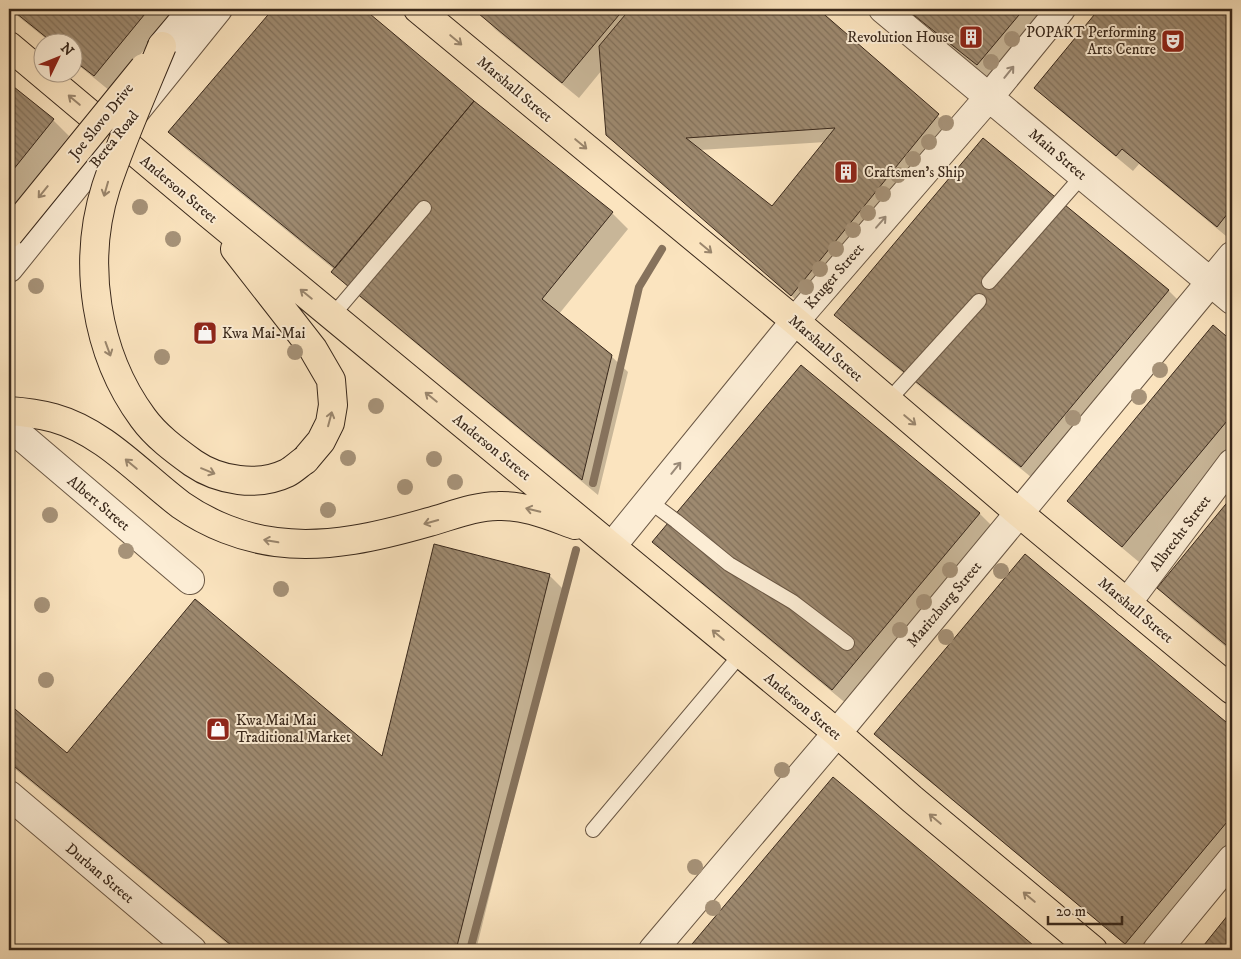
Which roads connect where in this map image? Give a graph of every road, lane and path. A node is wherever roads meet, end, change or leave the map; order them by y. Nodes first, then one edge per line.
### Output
1 (193, 9) edge
2 (218, 9) edge
3 (883, 9) edge
4 (1061, 9) edge
5 (431, 13) edge
6 (9, 46) edge
7 (162, 46) junction
8 (989, 97) junction
9 (117, 136) junction
10 (1083, 175) junction
11 (424, 208) dead end
12 (208, 214) junction
13 (9, 234) edge
14 (1232, 256) edge
15 (9, 268) edge
16 (989, 282) dead end
17 (1211, 282) junction
18 (1232, 300) edge
19 (979, 301) dead end
20 (332, 316) junction
21 (795, 321) junction
22 (888, 401) junction
23 (9, 411) edge
24 (9, 426) edge
25 (1232, 463) edge
26 (649, 501) junction
27 (1019, 513) junction
28 (604, 539) junction
29 (190, 580) dead end
30 (1127, 603) junction
31 (847, 643) dead end
32 (741, 654) junction
33 (1232, 690) edge
34 (837, 733) junction
35 (9, 795) edge
36 (593, 830) dead end
37 (1232, 859) edge
38 (192, 950) edge
39 (652, 950) edge
40 (1093, 950) edge
41 (1157, 950) edge

1 - 7 street, Joe Slovo Drive
2 - 9 street, Berea Road
3 - 8 street, Main Street
8 -> 4 street, Kruger Street
5 -> 21 main road, Marshall Street
9 -> 6 main road, Anderson Street
7 -> 12 main road, bridge
7 -> 13 main road, Joe Slovo Drive, bridge
8 - 10 street, Main Street
21 -> 8 street, Kruger Street
9 - 12 main road, Anderson Street
9 - 15 street, Berea Road
10 - 16 lane
10 - 17 street, Main Street
11 - 20 lane
20 -> 12 main road, Anderson Street
14 - 17 street, Maritzburg Street
17 - 18 street, Main Street
17 - 27 street, Maritzburg Street
19 - 22 lane
28 -> 20 main road, Anderson Street
21 - 22 main road, Marshall Street
26 -> 21 street, Kruger Street
22 -> 27 main road, Marshall Street
28 -> 23 main road
24 - 29 street, Albert Street
25 - 30 street, Albrecht Street
26 - 28 street, Kruger Street
26 - 31 lane
27 - 30 main road, Marshall Street
27 - 34 street, Maritzburg Street
32 -> 28 main road, Anderson Street
30 - 33 main road, Marshall Street
32 - 34 main road, Anderson Street
32 - 36 lane
34 - 39 street, Maritzburg Street
40 -> 34 main road, Anderson Street
35 - 38 street, Durban Street
37 - 41 street

